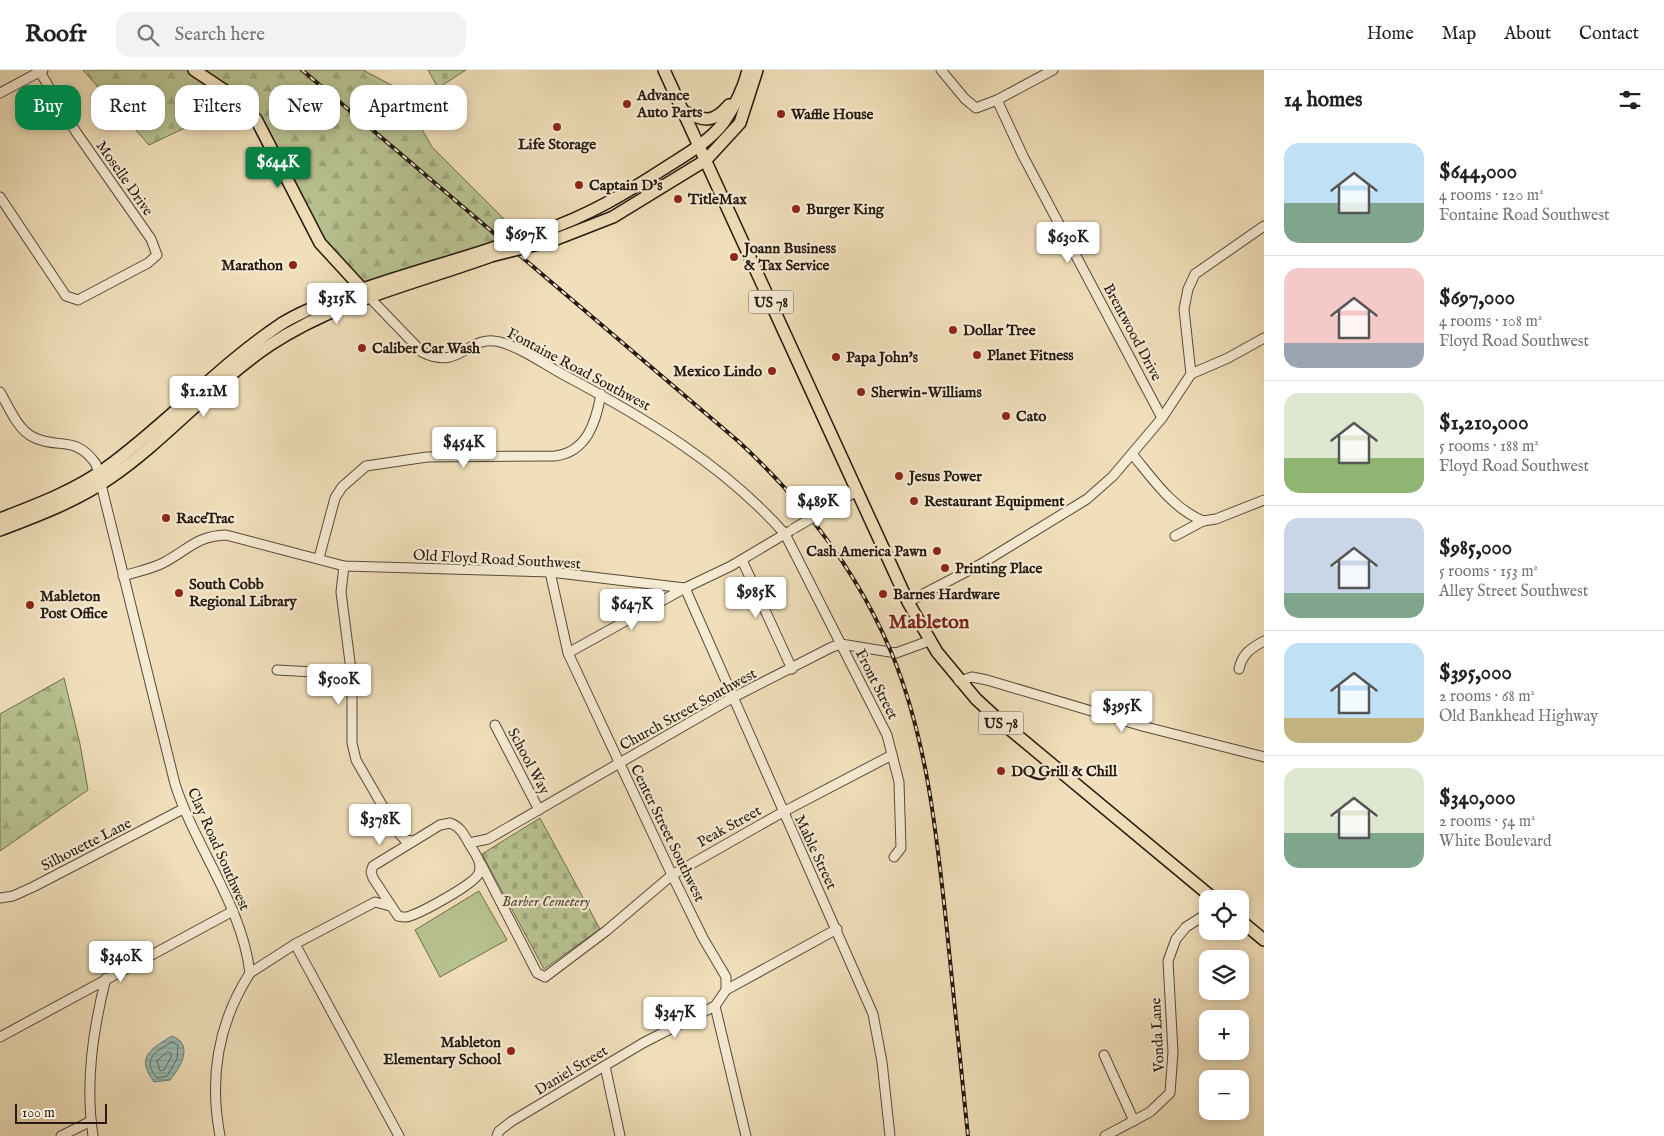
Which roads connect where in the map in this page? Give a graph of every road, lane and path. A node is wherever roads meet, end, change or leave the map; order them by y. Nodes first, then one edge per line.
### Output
1 (194, 70) edge
2 (664, 70) edge
3 (748, 70) edge
4 (757, 70) edge
5 (941, 70) edge
6 (1053, 70) edge
7 (42, 71) edge
8 (0, 93) edge
9 (739, 95) junction
10 (998, 100) junction
11 (683, 111) junction
12 (699, 146) junction
13 (706, 160) junction
14 (0, 197) edge
15 (1264, 226) edge
16 (488, 254) junction
17 (366, 293) junction
18 (1264, 338) edge
19 (1191, 374) junction
20 (0, 392) edge
21 (601, 394) junction
22 (1162, 418) junction
23 (1132, 454) junction
24 (100, 478) junction
25 (858, 491) junction
26 (1264, 500) edge
27 (0, 519) edge
28 (1203, 520) junction
29 (0, 530) edge
30 (789, 531) junction
31 (1175, 536) dead end
32 (319, 558) junction
33 (742, 560) junction
34 (344, 566) junction
35 (550, 572) junction
36 (122, 576) junction
37 (685, 588) junction
38 (908, 602) junction
39 (930, 641) junction
40 (1264, 641) edge
41 (841, 644) junction
42 (568, 653) junction
43 (792, 669) junction
44 (1239, 669) dead end
45 (277, 670) dead end
46 (351, 674) junction
47 (959, 681) junction
48 (732, 698) junction
49 (494, 725) dead end
50 (892, 755) junction
51 (1264, 757) edge
52 (619, 763) junction
53 (184, 809) junction
54 (539, 810) junction
55 (783, 812) junction
56 (397, 830) junction
57 (488, 839) junction
58 (412, 841) junction
59 (469, 842) junction
60 (396, 850) junction
61 (475, 855) junction
62 (894, 857) dead end
63 (481, 864) junction
64 (672, 875) junction
65 (470, 883) junction
66 (378, 886) junction
67 (494, 890) junction
68 (1203, 890) edge
69 (0, 898) edge
70 (375, 902) junction
71 (390, 906) junction
72 (233, 911) junction
73 (1199, 919) edge
74 (1249, 928) edge
75 (837, 930) junction
76 (1264, 940) edge
77 (295, 944) junction
78 (250, 973) junction
79 (106, 978) junction
80 (726, 990) junction
81 (715, 1006) junction
82 (0, 1037) edge
83 (1104, 1055) dead end
84 (605, 1066) junction
85 (91, 1121) junction
86 (1134, 1121) junction
87 (498, 1133) edge
88 (61, 1136) edge
89 (93, 1136) edge
90 (220, 1136) edge
91 (400, 1136) edge
92 (620, 1136) edge
93 (746, 1136) edge
94 (890, 1136) edge
95 (1105, 1136) edge

1 - 17 main road, Fontaine Road Southwest
2 - 11 main road, US 78
3 - 9 main road
4 - 13 main road
5 - 10 street
6 - 10 street
7 - 8 street
7 - 14 street, Moselle Drive
9 - 11 main road
9 - 12 main road
10 - 22 street, Brentwood Drive
11 - 12 main road, US 78
12 - 13 main road, US 78
12 - 16 main road, bridge
13 - 16 main road, bridge
13 - 25 main road, US 78
15 - 19 street
16 - 17 main road
17 - 21 street, Fontaine Road Southwest
17 - 24 main road
18 - 19 street
19 - 22 street
20 - 24 street, Clay Road Southwest
21 - 30 street, Fontaine Road Southwest
21 - 32 street
22 - 23 street
23 - 28 street
23 - 38 street
24 - 27 main road
24 - 29 main road
24 - 36 street, Clay Road Southwest
25 - 30 street, bridge
25 - 38 main road, US 78
26 - 28 street
28 - 31 street
30 - 33 street
30 - 41 street, Front Street
32 - 34 street, Old Floyd Road Southwest
32 - 36 street, Old Floyd Road Southwest
33 - 37 street
33 - 43 street
34 - 35 street, Old Floyd Road Southwest
34 - 46 street
35 - 37 street, Old Floyd Road Southwest
35 - 42 street, Center Street Southwest
36 - 53 street, Clay Road Southwest
37 - 42 street
37 - 48 street, Mable Street
38 - 39 main road, US 78
39 - 41 street
39 - 47 main road, US 78
40 - 44 street
41 - 43 street, Church Street Southwest
41 - 50 street, Front Street
42 - 52 street, Center Street Southwest
43 - 48 street, Church Street Southwest
45 - 46 street
46 - 56 street
47 - 51 street
47 - 68 main road, US 78
48 - 52 street, Church Street Southwest
48 - 55 street, Mable Street
49 - 54 street, School Way
50 - 55 street, Peak Street
50 - 62 street, Front Street
52 - 54 street, Church Street Southwest
52 - 64 street, Center Street Southwest
53 - 69 street, Silhouette Lane
53 - 72 street, Clay Road Southwest
54 - 57 street, Church Street Southwest
55 - 64 street, Peak Street
55 - 75 street, Mable Street
56 - 58 street
56 - 60 street
57 - 59 street, Church Street Southwest
57 - 61 street
58 - 59 street
58 - 60 street
59 - 61 street
60 - 66 street
61 - 63 street
63 - 65 street
63 - 67 street
64 - 67 street, Peak Street
64 - 80 street, Center Street Southwest
65 - 67 street
65 - 71 street
66 - 70 street
66 - 71 street
70 - 71 street
70 - 77 street
72 - 78 street, Clay Road Southwest
72 - 79 street
73 - 86 street, Vonda Lane
74 - 76 main road
75 - 80 street, Daniel Street
75 - 94 street, Mable Street
77 - 78 street
77 - 91 street
78 - 90 street
79 - 82 street
79 - 85 street
80 - 81 street, Daniel Street
81 - 84 street, Daniel Street
81 - 93 street
83 - 86 street
84 - 87 street, Daniel Street
84 - 92 street
85 - 88 street
85 - 89 street
86 - 95 street, Vonda Lane

